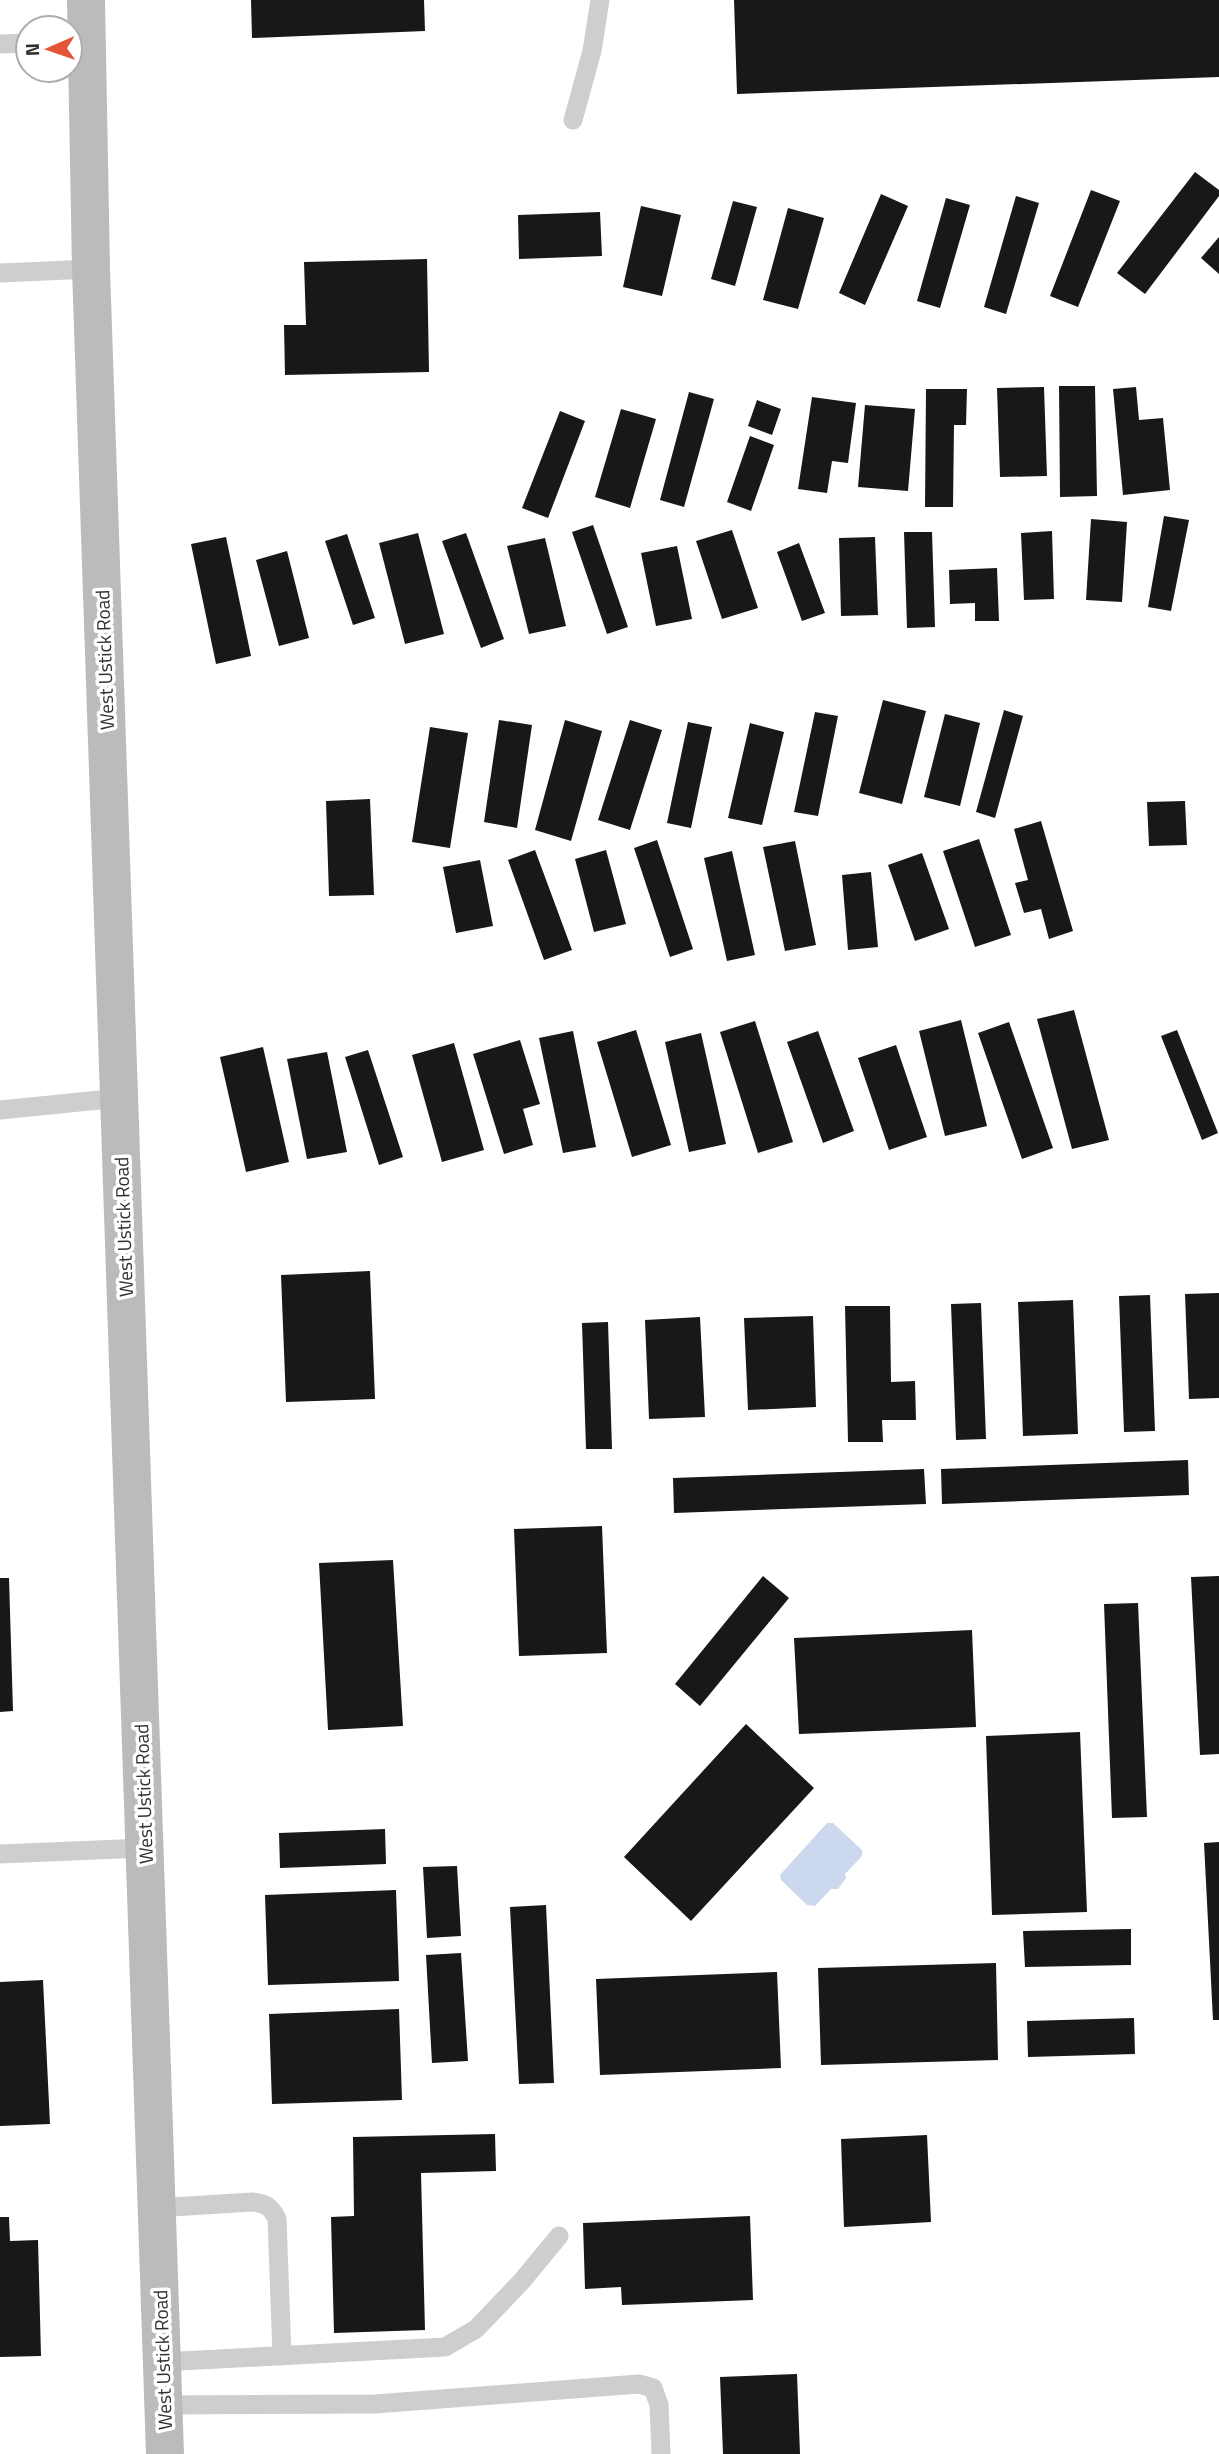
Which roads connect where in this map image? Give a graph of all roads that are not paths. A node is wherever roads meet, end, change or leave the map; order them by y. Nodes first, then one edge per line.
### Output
1 (600, 0) edge
2 (81, 84) edge
3 (573, 120) dead end
4 (91, 269) junction
5 (0, 273) edge
6 (119, 1098) junction
7 (0, 1110) edge
8 (144, 1848) junction
9 (0, 1854) edge
10 (156, 2208) junction
11 (559, 2236) dead end
12 (282, 2356) junction
13 (162, 2362) junction
14 (163, 2405) junction
15 (165, 2454) edge
16 (661, 2454) edge

1 - 3 lane
2 - 4 main road, West Ustick Road
4 - 5 lane
4 - 6 main road, West Ustick Road
6 - 7 lane
6 - 8 main road, West Ustick Road
8 - 9 lane
8 - 10 main road, West Ustick Road
10 - 12 lane
10 - 13 main road, West Ustick Road
11 - 12 lane
12 - 13 lane
13 - 14 main road, West Ustick Road
14 - 15 main road, West Ustick Road
14 - 16 lane

